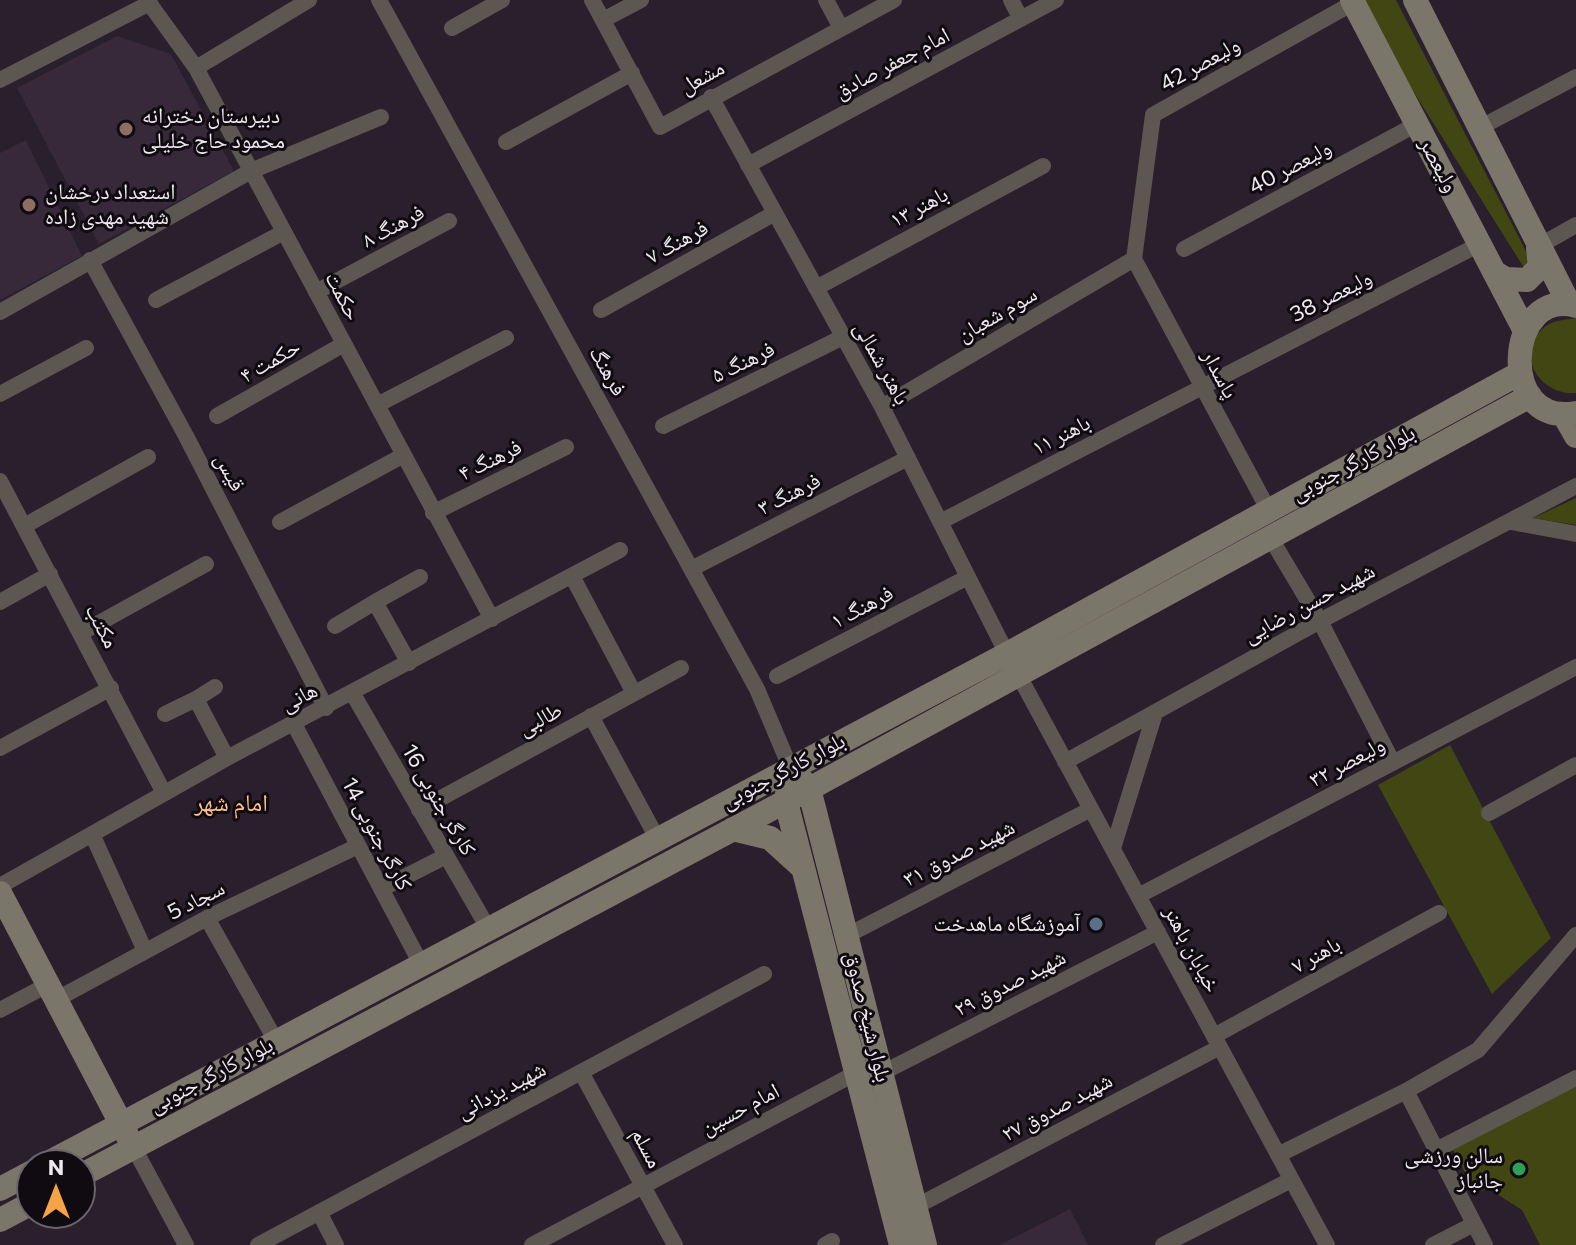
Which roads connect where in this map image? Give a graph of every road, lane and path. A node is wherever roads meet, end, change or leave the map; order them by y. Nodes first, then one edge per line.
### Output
1 (309, 0) edge
2 (379, 0) edge
3 (502, 0) edge
4 (592, 0) edge
5 (641, 0) edge
6 (826, 0) edge
7 (894, 0) edge
8 (1011, 0) edge
9 (1056, 0) edge
10 (1415, 0) edge
11 (1353, 1) edge
12 (148, 2) edge
13 (1021, 19) junction
14 (603, 20) junction
15 (452, 28) dead end
16 (841, 28) junction
17 (196, 68) junction
18 (632, 73) junction
19 (1576, 77) edge
20 (0, 80) edge
21 (711, 97) junction
22 (381, 117) dead end
23 (1417, 124) junction
24 (1479, 128) junction
25 (506, 142) dead end
26 (748, 165) junction
27 (1043, 166) dead end
28 (251, 171) junction
29 (775, 213) junction
30 (449, 221) dead end
31 (1576, 225) edge
32 (284, 232) junction
33 (1480, 244) junction
34 (1537, 247) junction
35 (1184, 249) dead end
36 (1134, 259) junction
37 (90, 260) junction
38 (1494, 272) junction
39 (816, 288) junction
40 (316, 292) junction
41 (156, 300) dead end
42 (1572, 305) edge
43 (601, 310) dead end
44 (0, 312) edge
45 (1525, 331) junction
46 (843, 337) junction
47 (506, 338) dead end
48 (344, 344) junction
49 (86, 348) dead end
50 (1520, 373) junction
51 (1202, 387) junction
52 (0, 394) edge
53 (1530, 396) junction
54 (377, 405) junction
55 (882, 407) junction
56 (217, 416) dead end
57 (1572, 421) edge
58 (663, 426) dead end
59 (566, 447) dead end
60 (404, 455) junction
61 (148, 457) dead end
62 (908, 458) junction
63 (0, 481) edge
64 (1576, 486) edge
65 (1268, 509) junction
66 (433, 513) junction
67 (280, 522) dead end
68 (940, 522) junction
69 (1511, 522) junction
70 (24, 526) junction
71 (1576, 534) edge
72 (1270, 537) junction
73 (620, 550) dead end
74 (206, 564) dead end
75 (691, 569) junction
76 (50, 574) junction
77 (572, 576) junction
78 (420, 577) dead end
79 (968, 577) junction
80 (0, 602) edge
81 (375, 602) junction
82 (492, 619) junction
83 (1320, 621) junction
84 (335, 626) dead end
85 (81, 633) junction
86 (1045, 647) junction
87 (409, 663) junction
88 (1012, 664) junction
89 (1576, 667) edge
90 (681, 668) dead end
91 (777, 676) dead end
92 (215, 687) dead end
93 (111, 688) junction
94 (634, 693) junction
95 (353, 694) junction
96 (196, 699) junction
97 (326, 708) junction
98 (1155, 713) junction
99 (165, 714) dead end
100 (591, 716) junction
101 (294, 724) junction
102 (0, 748) edge
103 (227, 758) junction
104 (1065, 762) junction
105 (1393, 763) junction
106 (1576, 765) edge
107 (790, 767) junction
108 (809, 789) junction
109 (164, 793) junction
110 (786, 802) junction
111 (1091, 809) junction
112 (419, 810) junction
113 (1489, 813) dead end
114 (733, 829) junction
115 (92, 834) junction
116 (657, 838) junction
117 (358, 846) junction
118 (1113, 848) junction
119 (446, 856) junction
120 (805, 869) junction
121 (0, 886) edge
122 (381, 889) junction
123 (0, 893) edge
124 (1138, 896) junction
125 (1439, 913) dead end
126 (207, 918) junction
127 (488, 928) junction
128 (1158, 932) junction
129 (848, 935) junction
130 (1576, 935) edge
131 (145, 951) junction
132 (421, 964) junction
133 (764, 974) dead end
134 (53, 991) junction
135 (0, 1010) edge
136 (276, 1041) junction
137 (1217, 1041) junction
138 (581, 1072) junction
139 (870, 1072) junction
140 (1576, 1078) edge
141 (1406, 1091) junction
142 (120, 1123) junction
143 (134, 1148) junction
144 (73, 1149) edge
145 (1436, 1150) junction
146 (1278, 1155) junction
147 (96, 1168) edge
148 (1291, 1180) junction
149 (643, 1186) junction
150 (915, 1207) junction
151 (319, 1212) junction
152 (1474, 1224) junction
153 (186, 1245) edge
154 (258, 1245) edge
155 (336, 1245) edge
156 (532, 1245) edge
157 (675, 1245) edge
158 (901, 1245) edge
159 (925, 1245) edge
160 (1163, 1245) edge
161 (1327, 1245) edge
162 (1433, 1245) edge
163 (1485, 1245) edge

1 - 17 street
2 - 75 street, فرهنگ
3 - 15 street
4 - 14 street, مشعل
5 - 14 street
6 - 16 street
7 - 16 street, مشعل
8 - 13 street
9 - 13 street, امام جعفر صادق
10 - 24 main road
11 - 23 main road, ولیعصر
11 - 36 street, ولیعصر 42
12 - 17 street, حکمت
12 - 20 street
13 - 26 street, امام جعفر صادق
14 - 18 street, مشعل
16 - 21 street, مشعل
17 - 28 street, حکمت
18 - 21 street, مشعل
18 - 25 street
19 - 24 street
21 - 26 street, باهنر شمالی
22 - 28 street
23 - 33 main road, ولیعصر
23 - 35 street, ولیعصر 40
24 - 34 main road
26 - 29 street, باهنر شمالی
27 - 39 street, باهنر ۱۳
28 - 32 street, حکمت
28 - 37 street
29 - 39 street, باهنر شمالی
29 - 43 street, فرهنگ ۷
30 - 40 street, فرهنگ ۸
31 - 34 street
32 - 40 street, حکمت
32 - 41 street
33 - 38 main road, ولیعصر
33 - 51 street, ولیعصر 38
34 - 38 main road
34 - 42 main road
36 - 51 street, پاسدار
36 - 55 street, سوم شعبان
37 - 44 street
37 - 97 street, قیس
38 - 45 main road, ولیعصر
39 - 46 street, باهنر شمالی
40 - 48 street, حکمت
42 - 45 main road
45 - 50 main road
46 - 55 street, باهنر شمالی
46 - 58 street, فرهنگ ۵
47 - 54 street
48 - 54 street, حکمت
48 - 56 street, حکمت ۴
49 - 52 street
50 - 53 main road
50 - 65 main road, بلوار کارگر جنوبی
51 - 65 street, پاسدار
51 - 68 street, باهنر ۱۱
53 - 57 main road
53 - 72 main road, بلوار کارگر جنوبی
54 - 60 street, حکمت
55 - 62 street, باهنر شمالی
59 - 66 street, فرهنگ ۴
60 - 66 street, حکمت
60 - 67 street
61 - 70 street
62 - 68 street, باهنر شمالی
62 - 75 street, فرهنگ ۳
63 - 70 street, مکتب
64 - 69 street, شهید حسن رضایی
65 - 86 main road, بلوار کارگر جنوبی
66 - 82 street, حکمت
68 - 79 street, باهنر شمالی
69 - 71 street
69 - 83 street, شهید حسن رضایی
70 - 76 street, مکتب
72 - 83 street
72 - 86 main road, بلوار کارگر جنوبی
73 - 77 street, هانی
74 - 85 street
75 - 107 street, فرهنگ
76 - 80 street
76 - 85 street, مکتب
77 - 82 street, هانی
77 - 94 street
78 - 81 street
79 - 88 street, باهنر شمالی
79 - 91 street, فرهنگ ۱
81 - 84 street
81 - 87 street
82 - 87 street, هانی
83 - 98 street, شهید حسن رضایی
83 - 105 street
85 - 93 street, مکتب
86 - 88 main road, بلوار کارگر جنوبی
87 - 95 street, هانی
88 - 104 street, خیابان باهنر
88 - 107 main road, بلوار کارگر جنوبی
88 - 108 main road, بلوار کارگر جنوبی
89 - 105 street, ولیعصر ۳۲
90 - 94 street, طالبی
92 - 96 street
93 - 102 street
93 - 109 street, مکتب
94 - 100 street, طالبی
95 - 97 street, هانی
95 - 112 street, کارگر جنوبی 16
96 - 99 street
96 - 103 street
97 - 101 street, هانی
98 - 104 street, شهید حسن رضایی
98 - 118 street
100 - 112 street, طالبی
100 - 116 street
101 - 103 street, هانی
101 - 117 street, کارگر جنوبی 14
103 - 109 street, هانی
104 - 111 street, خیابان باهنر
105 - 124 street, ولیعصر ۳۲
106 - 113 street
107 - 108 main road
107 - 110 main road
107 - 116 main road, بلوار کارگر جنوبی
108 - 110 main road, بلوار کارگر جنوبی
108 - 129 main road, بلوار شیخ صدوق
109 - 115 street, هانی
110 - 114 main road, بلوار کارگر جنوبی
110 - 120 main road, بلوار شیخ صدوق
111 - 118 street, خیابان باهنر
111 - 129 street, شهید صدوق ۳۱
112 - 119 street, کارگر جنوبی 16
114 - 120 main road
114 - 143 main road, بلوار کارگر جنوبی
115 - 121 street, هانی
115 - 131 street
116 - 127 main road, بلوار کارگر جنوبی
117 - 122 street, کارگر جنوبی 14
117 - 126 street, سجاد 5
118 - 124 street, خیابان باهنر
119 - 122 street
119 - 127 street, کارگر جنوبی 16
120 - 139 main road, بلوار شیخ صدوق
122 - 132 street, کارگر جنوبی 14
123 - 134 main road
124 - 128 street, خیابان باهنر
125 - 137 street, باهنر ۷
126 - 131 street, سجاد 5
126 - 136 street
127 - 132 main road, بلوار کارگر جنوبی
128 - 137 street, خیابان باهنر
128 - 139 street, شهید صدوق ۲۹
129 - 139 main road, بلوار شیخ صدوق
130 - 141 street
131 - 134 street, سجاد 5
132 - 136 main road, بلوار کارگر جنوبی
133 - 138 street, شهید یزدانی
134 - 135 street, سجاد 5
134 - 142 main road
136 - 142 main road, بلوار کارگر جنوبی
137 - 146 street, خیابان باهنر
137 - 150 street, شهید صدوق ۲۷
138 - 149 street, مسلم
138 - 151 street, شهید یزدانی
139 - 149 street, امام حسین
139 - 150 main road, بلوار شیخ صدوق
139 - 158 main road, بلوار شیخ صدوق
140 - 145 street
141 - 145 street
141 - 146 street
142 - 143 main road
142 - 144 main road, بلوار کارگر جنوبی
143 - 147 main road, بلوار کارگر جنوبی
143 - 153 street
145 - 152 street
146 - 148 street, خیابان باهنر
148 - 160 street
148 - 161 street, خیابان باهنر
149 - 156 street, امام حسین
149 - 157 street, مسلم
150 - 159 main road, بلوار شیخ صدوق
151 - 154 street, شهید یزدانی
151 - 155 street
152 - 162 street
152 - 163 street

